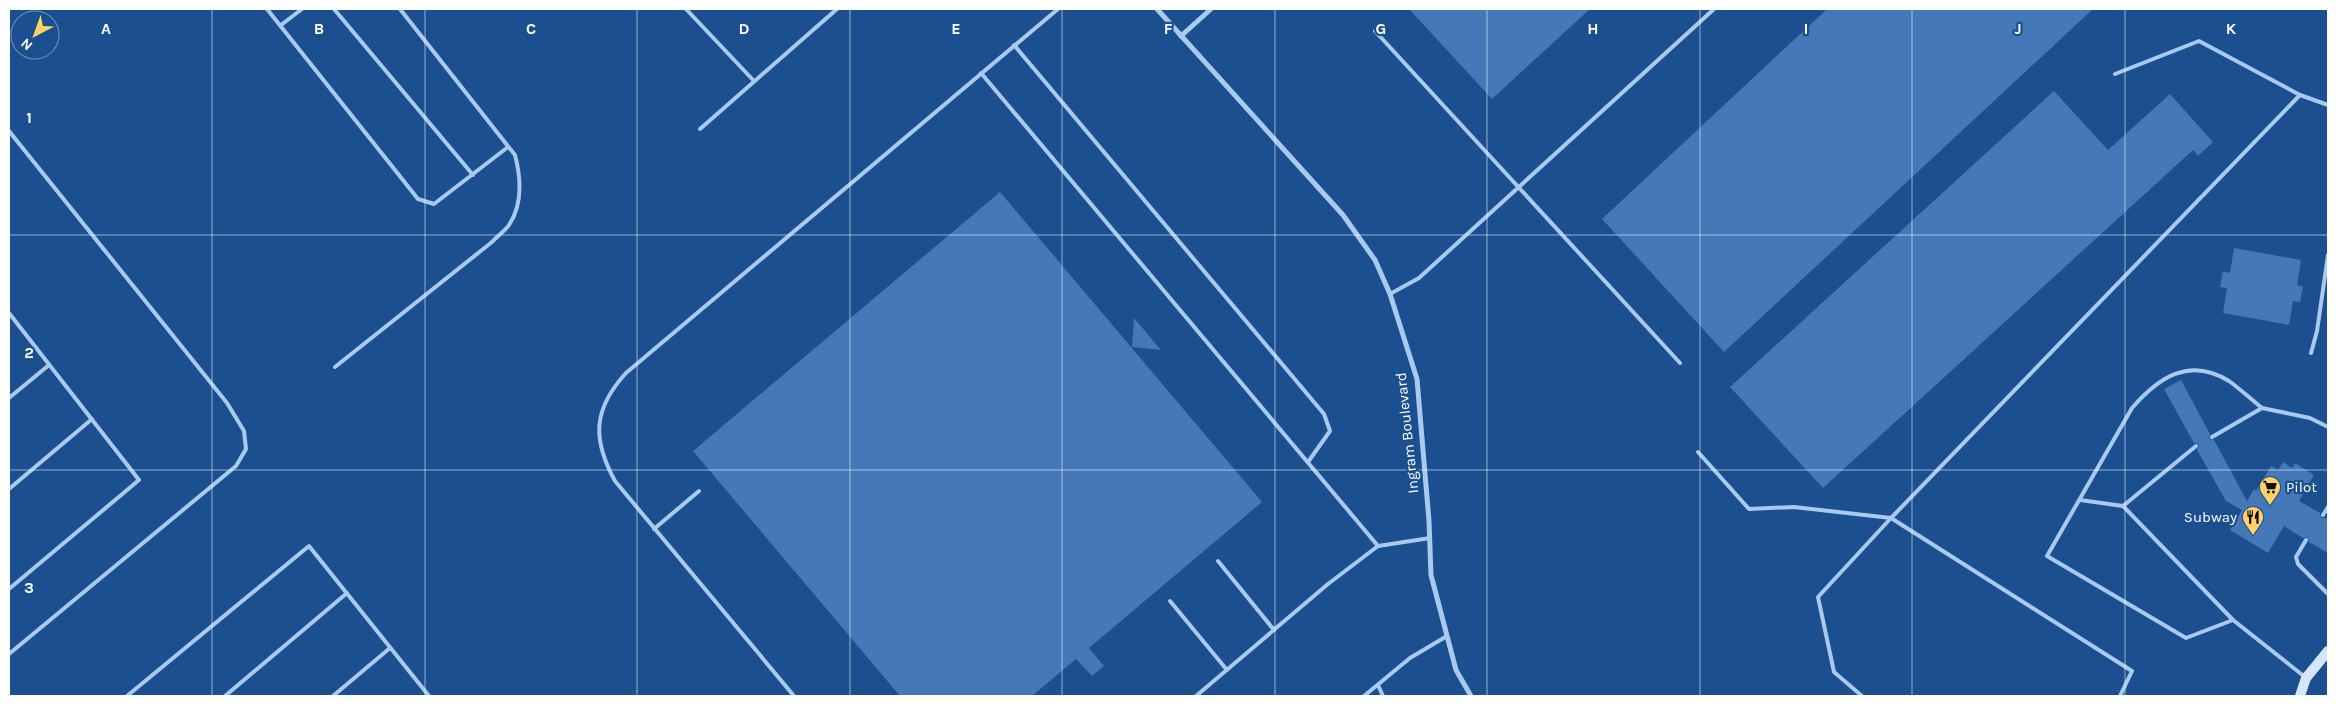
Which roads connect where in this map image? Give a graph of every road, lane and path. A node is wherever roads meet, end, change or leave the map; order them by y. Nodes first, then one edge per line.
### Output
1 (267, 9) edge
2 (302, 9) edge
3 (334, 9) edge
4 (400, 9) edge
5 (686, 9) edge
6 (836, 9) edge
7 (1058, 9) edge
8 (1157, 9) edge
9 (1210, 9) edge
10 (1714, 9) edge
11 (280, 26) junction
12 (1375, 31) dead end
13 (1181, 36) junction
14 (1014, 45) junction
15 (981, 73) junction
16 (2115, 74) dead end
17 (754, 81) junction
18 (2300, 96) junction
19 (2328, 105) edge
20 (700, 129) dead end
21 (9, 131) edge
22 (508, 148) junction
23 (473, 175) junction
24 (1519, 189) junction
25 (2328, 255) edge
26 (1390, 294) junction
27 (9, 313) edge
28 (2311, 354) dead end
29 (1680, 363) dead end
30 (49, 364) junction
31 (335, 367) dead end
32 (9, 398) edge
33 (2262, 408) junction
34 (92, 419) junction
35 (2328, 427) edge
36 (2212, 437) dead end
37 (2196, 446) dead end
38 (1698, 452) dead end
39 (1308, 462) junction
40 (9, 489) edge
41 (699, 491) dead end
42 (2080, 500) junction
43 (2123, 506) junction
44 (2328, 507) edge
45 (2323, 515) dead end
46 (1891, 518) junction
47 (654, 529) junction
48 (1430, 538) junction
49 (2306, 540) dead end
50 (1378, 546) junction
51 (1218, 561) dead end
52 (9, 589) edge
53 (347, 593) junction
54 (2328, 594) edge
55 (1170, 601) dead end
56 (2233, 620) junction
57 (1274, 630) junction
58 (1447, 636) junction
59 (390, 648) junction
60 (2328, 651) edge
61 (9, 654) edge
62 (1227, 670) junction
63 (2306, 678) junction
64 (1378, 685) junction
65 (127, 696) edge
66 (225, 696) edge
67 (333, 696) edge
68 (429, 696) edge
69 (794, 696) edge
70 (1196, 696) edge
71 (1364, 696) edge
72 (1383, 696) edge
73 (1470, 696) edge
74 (1862, 696) edge
75 (2120, 696) edge
76 (2300, 696) edge

1 - 11 lane
2 - 11 lane
3 - 23 lane
4 - 22 lane
5 - 17 lane
6 - 17 lane
7 - 14 lane
8 - 13 street, Ingram Boulevard
9 - 13 street
10 - 24 lane
11 - 23 lane
12 - 24 lane
13 - 26 street, Ingram Boulevard
14 - 15 lane
14 - 39 lane
15 - 39 lane
15 - 47 lane
16 - 18 lane
17 - 20 lane
18 - 19 lane
18 - 46 lane
21 - 61 lane
22 - 23 lane
22 - 31 lane
24 - 26 lane
24 - 29 lane
25 - 28 lane
26 - 48 street, Ingram Boulevard
27 - 30 lane
30 - 32 lane
30 - 34 lane
33 - 35 lane
33 - 36 lane
33 - 42 lane
34 - 40 lane
34 - 52 lane
37 - 43 lane
38 - 46 lane
39 - 50 lane
41 - 47 lane
42 - 43 lane
42 - 56 lane
43 - 56 lane
44 - 45 lane
46 - 74 lane
46 - 75 lane
47 - 69 lane
48 - 50 lane
48 - 58 street, Ingram Boulevard
49 - 54 lane
50 - 57 lane
51 - 57 lane
53 - 59 lane
53 - 65 lane
53 - 66 lane
55 - 62 lane
56 - 63 lane
57 - 62 lane
58 - 64 lane
58 - 73 street, Ingram Boulevard
59 - 67 lane
59 - 68 lane
60 - 63 street
62 - 70 lane
63 - 76 street
64 - 71 lane
64 - 72 lane

